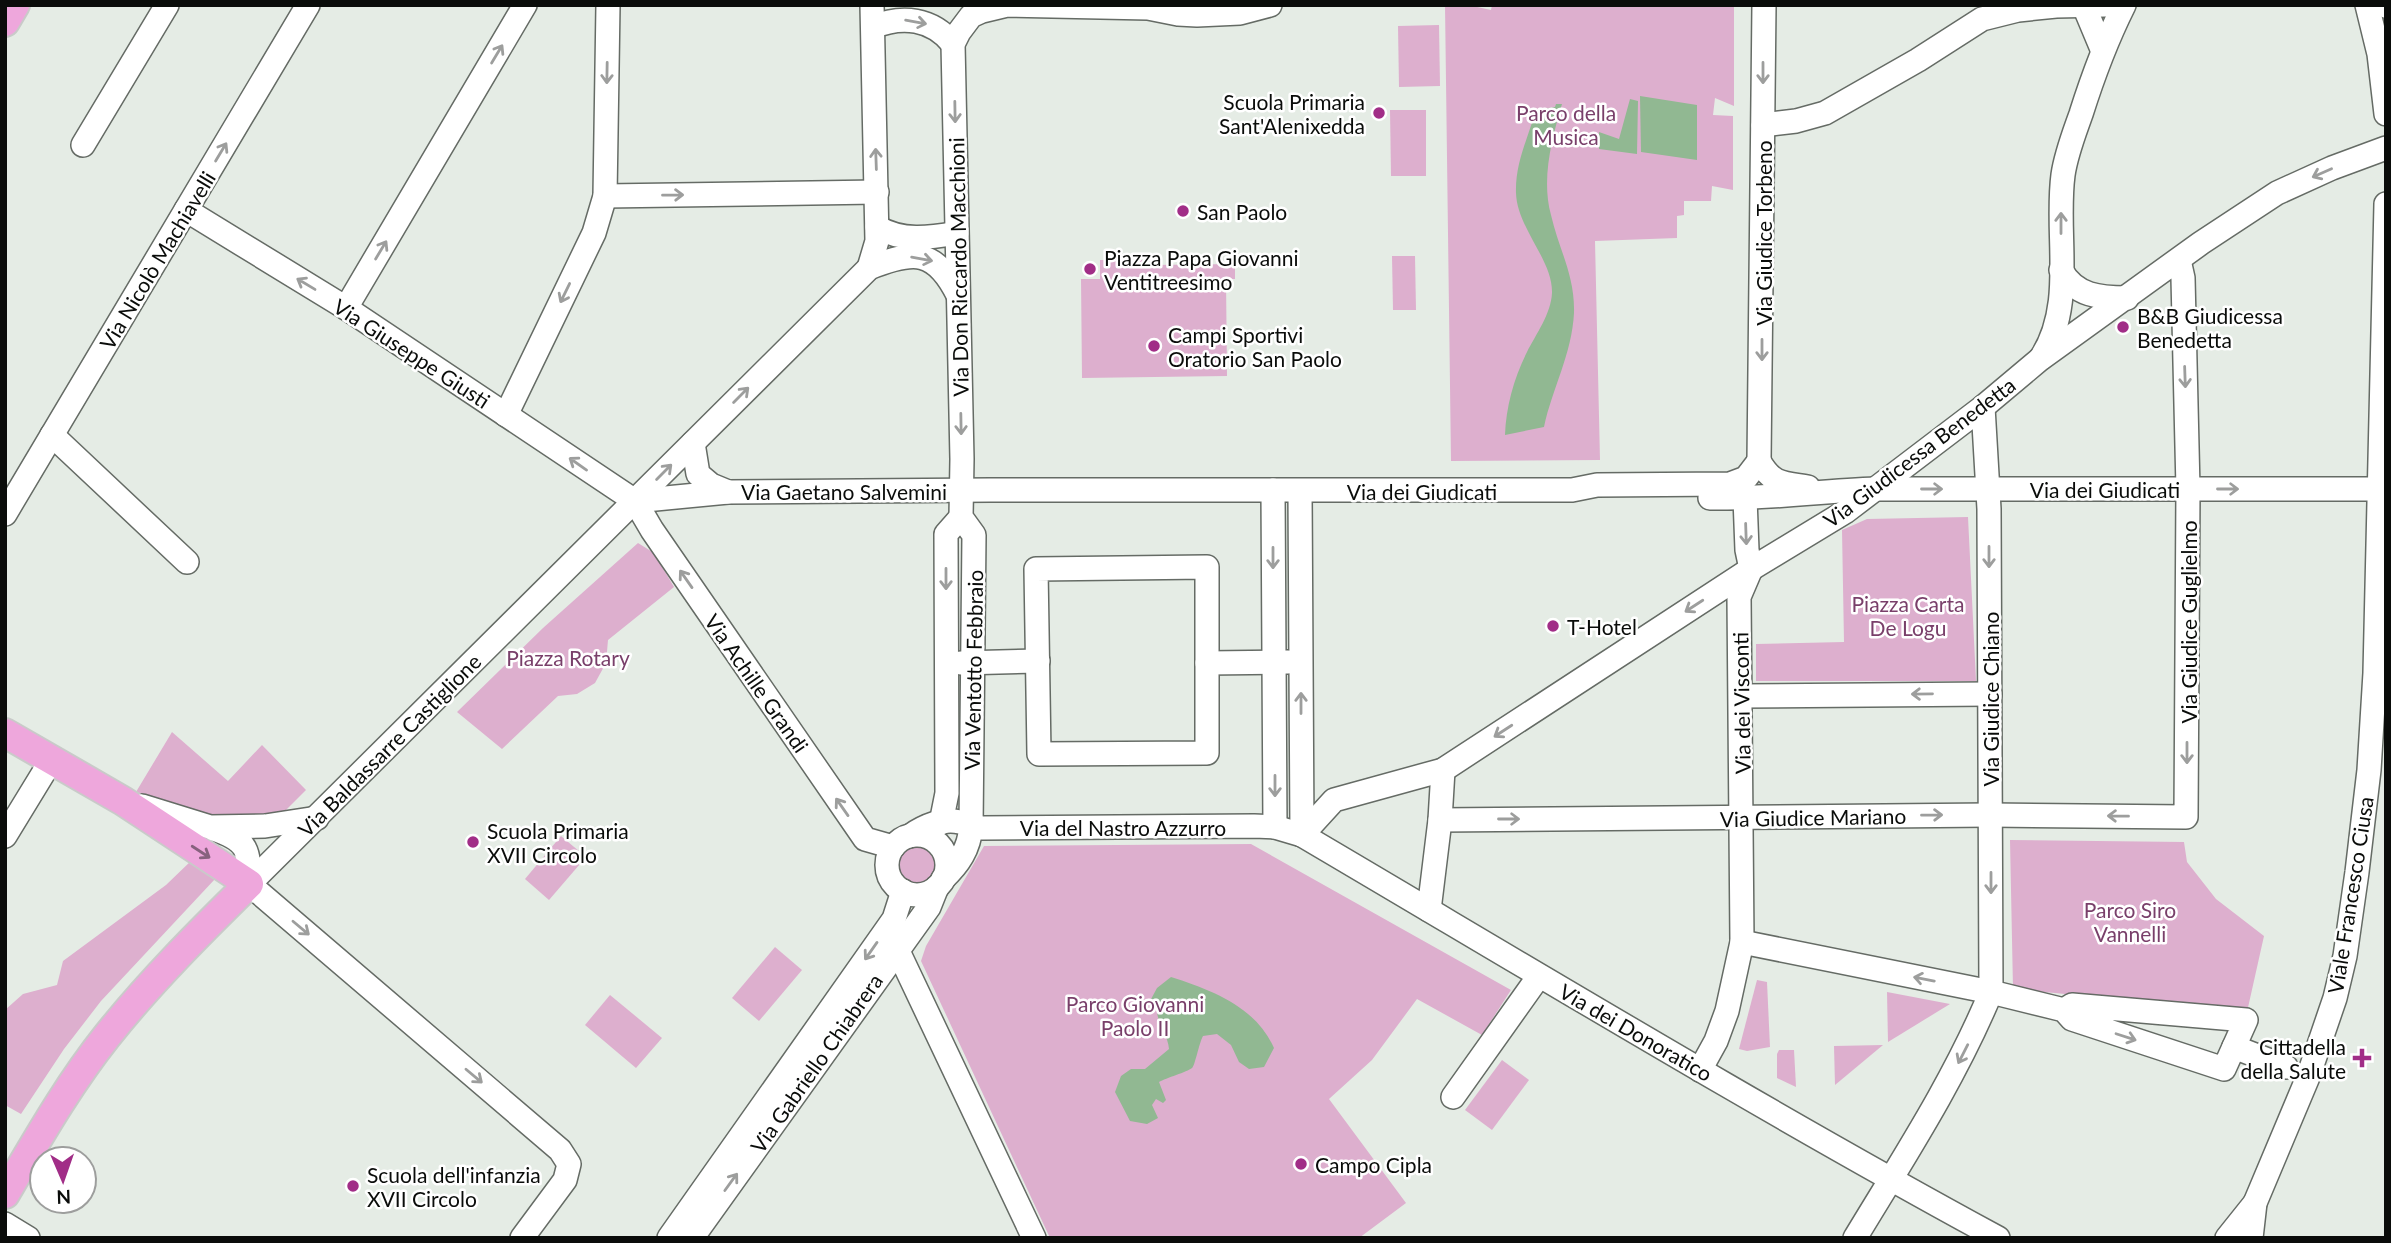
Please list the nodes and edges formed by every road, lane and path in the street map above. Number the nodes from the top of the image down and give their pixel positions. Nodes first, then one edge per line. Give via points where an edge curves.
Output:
1 (15, 5) edge
2 (167, 5) edge
3 (308, 5) edge
4 (526, 5) edge
5 (608, 5) edge
6 (1007, 5) edge
7 (1270, 5) edge
8 (1764, 5) edge
9 (2105, 5) edge
10 (2124, 5) edge
11 (2367, 5) edge
12 (2084, 6) edge
13 (1152, 7) edge
14 (872, 16) edge
15 (5, 22) edge
16 (953, 44) junction
17 (2102, 50) junction
18 (2386, 114) edge
19 (1763, 125) junction
20 (83, 145) dead end
21 (2386, 148) edge
22 (877, 192) junction
23 (605, 196) junction
24 (2386, 204) edge
25 (186, 211) junction
26 (877, 227) junction
27 (957, 233) junction
28 (2179, 260) junction
29 (869, 268) junction
30 (2061, 271) junction
31 (958, 295) junction
32 (2127, 298) junction
33 (346, 308) junction
34 (2039, 360) junction
35 (2384, 395) edge
36 (1983, 407) junction
37 (506, 415) junction
38 (52, 435) junction
39 (693, 443) junction
40 (1759, 461) junction
41 (1876, 489) junction
42 (1988, 489) junction
43 (2188, 489) junction
44 (2383, 489) edge
45 (1273, 490) junction
46 (1572, 490) junction
47 (1832, 490) junction
48 (961, 491) junction
49 (1300, 491) junction
50 (728, 492) junction
51 (1745, 498) junction
52 (635, 501) junction
53 (5, 514) edge
54 (961, 517) junction
55 (187, 562) dead end
56 (1751, 569) junction
57 (1273, 590) junction
58 (1300, 590) junction
59 (2386, 595) edge
60 (2377, 618) junction
61 (1038, 662) junction
62 (1274, 662) junction
63 (1301, 662) junction
64 (946, 663) junction
65 (974, 663) junction
66 (1207, 663) junction
67 (1990, 694) junction
68 (1741, 696) junction
69 (5, 733) edge
70 (52, 760) junction
71 (1443, 770) junction
72 (1301, 795) junction
73 (1334, 800) junction
74 (123, 801) junction
75 (1990, 815) junction
76 (2186, 817) joint
77 (317, 818) junction
78 (1742, 818) junction
79 (1440, 820) junction
80 (941, 823) junction
81 (210, 827) junction
82 (971, 827) junction
83 (1275, 827) junction
84 (1301, 835) junction
85 (5, 836) edge
86 (902, 841) junction
87 (940, 883) junction
88 (249, 884) junction
89 (903, 891) junction
90 (1429, 910) junction
91 (1742, 943) junction
92 (897, 950) junction
93 (1539, 975) junction
94 (1991, 992) junction
95 (2064, 1010) junction
96 (2234, 1047) junction
97 (2286, 1067) dead end
98 (1700, 1070) junction
99 (1453, 1097) dead end
100 (1891, 1179) junction
101 (5, 1194) edge
102 (2255, 1203) junction
103 (5, 1224) edge
104 (28, 1238) edge
105 (522, 1238) edge
106 (670, 1238) edge
107 (692, 1238) edge
108 (1034, 1238) edge
109 (1855, 1238) edge
110 (1998, 1238) edge
111 (2227, 1238) edge
112 (2251, 1238) edge

1 - 15 main road
2 - 20 street
25 -> 3 street, Via Nicolò Machiavelli
33 -> 4 street
5 -> 23 street
6 - 13 street
6 - 16 street via 971,16
7 - 13 street via 1240,13 1197,15
8 -> 19 street, Via Giudice Torbeno
9 - 12 street
10 - 17 street
11 - 18 street
12 - 17 street
12 - 19 street via 2018,10 1982,19 1825,113
14 -> 16 street via 914,19 947,35
22 -> 14 street
16 -> 27 street, Via Don Riccardo Macchioni
30 -> 17 street via 2066,158
19 -> 40 street, Via Giudice Torbeno
21 -> 28 street, Via Giudicessa Benedetta via 2277,193
23 -> 22 street
22 - 26 street
23 -> 37 street via 594,233
24 - 35 street, Viale Francesco Ciusa
33 -> 25 street, Via Giuseppe Giusti
25 - 38 street, Via Nicolò Machiavelli
26 - 27 street via 904,238
26 - 29 street
27 - 31 street, Via Don Riccardo Macchioni
28 - 32 street, Via Giudicessa Benedetta
28 -> 43 street, Via Giudice Guglielmo
29 -> 31 street via 902,257 927,258 945,273
39 -> 29 street, Via Baldassarre Castiglione
30 - 32 street via 2077,290 2103,298
30 - 34 street via 2054,334
31 -> 48 street, Via Don Riccardo Macchioni
32 - 34 street, Via Giudicessa Benedetta
33 - 37 street, Via Giuseppe Giusti
34 - 36 street, Via Giudicessa Benedetta
35 - 44 street, Viale Francesco Ciusa
36 - 41 street, Via Giudicessa Benedetta
36 - 42 street, Via Giudice Chiano
52 -> 37 street, Via Giuseppe Giusti
38 - 53 street, Via Nicolò Machiavelli
38 - 55 street
39 - 50 street, Via Gaetano Salvemini via 698,474
52 -> 39 street, Via Baldassarre Castiglione
40 - 46 street, Via dei Giudicati via 1746,478 1730,484 1597,485
40 - 47 street, Via dei Giudicati via 1775,480
41 -> 42 street, Via dei Giudicati
41 - 47 street, Via dei Giudicati
41 - 56 street, Via Giudicessa Benedetta
42 - 43 street, Via dei Giudicati
42 -> 67 street, Via Giudice Chiano
43 -> 44 street, Via dei Giudicati
43 -> 76 street, Via Giudice Guglielmo
44 - 60 street, Viale Francesco Ciusa
45 - 48 street
45 - 49 street, Via dei Giudicati
45 -> 57 street
46 - 49 street, Via dei Giudicati
46 - 51 street, Via dei Giudicati via 1595,497
47 - 51 street, Via dei Giudicati
48 - 50 street, Via Gaetano Salvemini
48 - 54 street, Via Ventotto Febbraio
49 - 58 street
50 - 52 street, Via Gaetano Salvemini
51 -> 56 street, Via dei Visconti
52 - 77 street, Via Baldassarre Castiglione
86 -> 52 street, Via Achille Grandi via 865,839
54 -> 64 street, Via Ventotto Febbraio via 946,534
54 - 65 street, Via Ventotto Febbraio via 974,535
56 - 68 street, Via dei Visconti via 1739,597
56 -> 71 street, Via Giudicessa Benedetta
57 - 58 street
57 - 62 street
58 - 63 street
59 - 60 street
60 - 102 street, Viale Francesco Ciusa via 2369,770 2342,972 2325,1032
61 - 65 street
61 - 66 street via 1039,754 1207,753
61 - 66 street via 1036,569 1207,567
62 - 63 street
62 - 66 street
62 -> 83 street
72 -> 63 street
64 - 65 street
64 - 80 street, Via Ventotto Febbraio via 947,793
65 - 82 street, Via Ventotto Febbraio
67 -> 68 street
67 - 75 street, Via Giudice Chiano
68 - 78 street, Via dei Visconti
69 - 70 main road
70 - 74 main road
70 - 85 street
71 - 73 street, Via Giudicessa Benedetta
71 - 79 street
72 - 73 street, Via Giudicessa Benedetta
72 - 84 street
73 - 84 street
74 - 81 street
74 -> 88 main road
76 -> 75 street, Via Giudice Mariano
78 -> 75 street, Via Giudice Mariano
75 -> 94 street, Via Giudice Chiano
77 - 81 street via 265,826
77 - 88 street, Via Baldassarre Castiglione
79 -> 78 street, Via Giudice Mariano
78 - 91 street, Via dei Visconti
79 - 90 street
80 - 82 street, Via del Nastro Azzurro
80 - 86 street via 926,825
81 - 88 street via 231,834 242,844 249,855
82 - 83 street, Via del Nastro Azzurro
82 - 87 street, Via Gabriello Chiabrera via 970,844
83 - 84 street, Via dei Donoratico
84 - 90 street, Via dei Donoratico
86 - 87 street via 928,837 939,845 947,864
86 - 89 street via 887,863 894,884
87 - 89 street via 923,894
87 - 92 street, Via Gabriello Chiabrera via 929,907
88 - 101 main road, Via Baldassarre Castiglione via 105,1037
88 -> 105 street via 560,1150 569,1164 565,1180
89 -> 106 street, Via Gabriello Chiabrera via 894,919
90 - 93 street, Via dei Donoratico
94 -> 91 street
91 - 98 street, Via dei Visconti via 1727,1011
107 -> 92 street, Via Gabriello Chiabrera
92 - 108 street
93 - 98 street, Via dei Donoratico
93 - 99 street
94 - 95 street
94 -> 100 street via 1947,1086
95 -> 96 street via 2072,1019 2224,1069
95 - 96 street via 2072,1005 2246,1020
96 - 97 street
98 - 100 street, Via dei Donoratico
100 - 109 street
100 - 110 street, Via dei Donoratico
102 - 111 street, Viale Francesco Ciusa
102 - 112 street, Viale Francesco Ciusa
103 - 104 street

